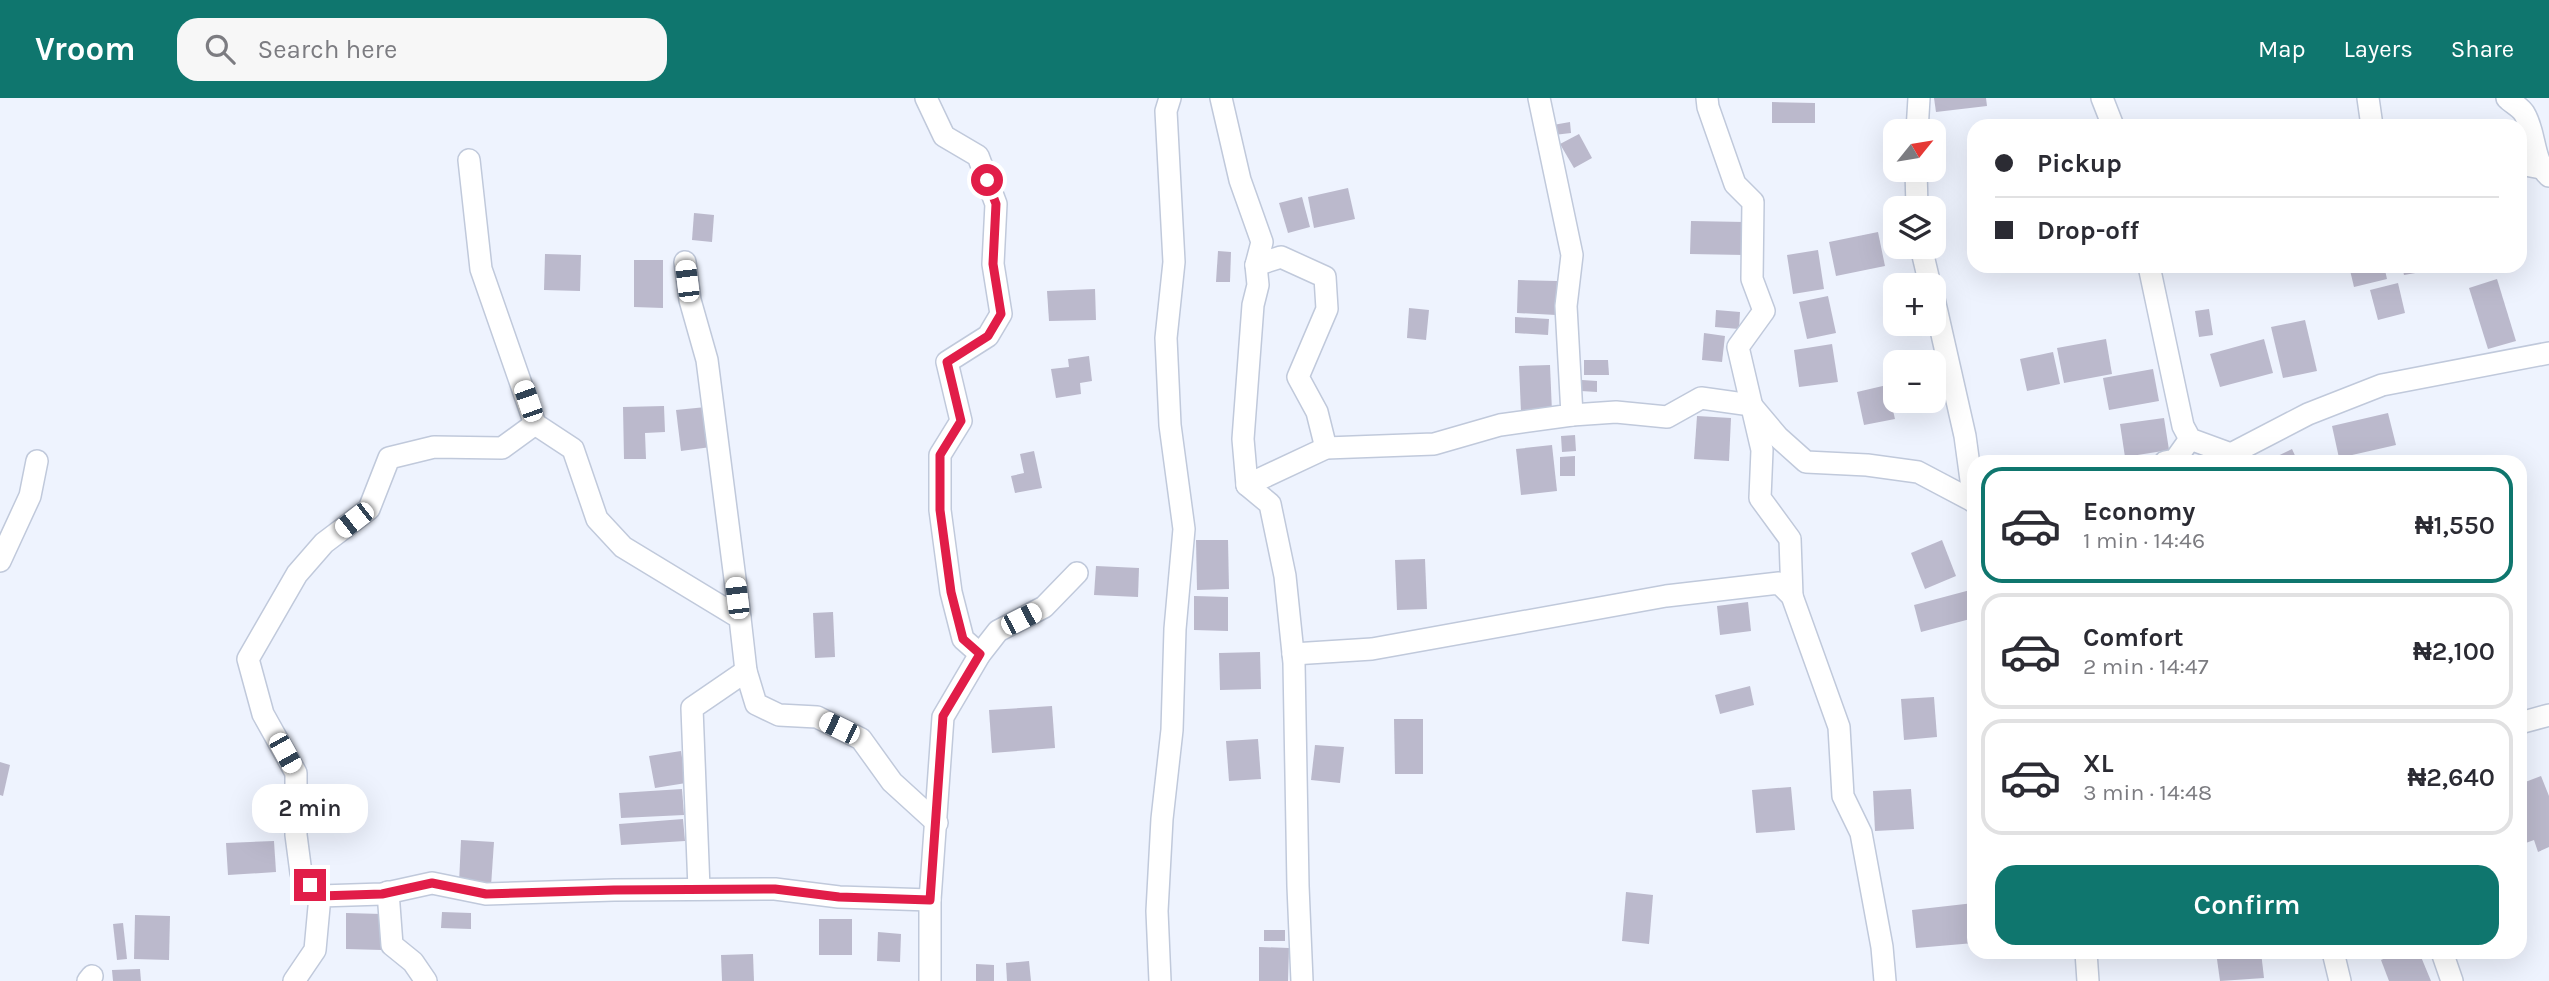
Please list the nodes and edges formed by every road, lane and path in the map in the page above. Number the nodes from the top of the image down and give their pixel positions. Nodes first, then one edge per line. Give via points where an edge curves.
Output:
1 (926, 98) edge
2 (1170, 98) edge
3 (1221, 98) edge
4 (1539, 98) edge
5 (1707, 98) edge
6 (1919, 98) edge
7 (2368, 98) edge
8 (2507, 98) edge
9 (2099, 100) edge
10 (1918, 119) edge
11 (2109, 119) edge
12 (2371, 119) edge
13 (2526, 119) edge
14 (2527, 121) edge
15 (469, 160) dead end
16 (2537, 170) edge
17 (685, 262) dead end
18 (1256, 265) junction
19 (2151, 273) edge
20 (1942, 336) edge
21 (2549, 353) edge
22 (1751, 405) junction
23 (1572, 415) junction
24 (535, 424) junction
25 (2190, 439) junction
26 (1326, 448) junction
27 (1967, 455) edge
28 (2179, 455) edge
29 (2225, 455) edge
30 (2237, 455) edge
31 (37, 461) dead end
32 (1247, 485) junction
33 (1967, 499) edge
34 (0, 561) edge
35 (1077, 573) dead end
36 (1792, 596) junction
37 (740, 618) junction
38 (980, 654) junction
39 (1293, 654) junction
40 (746, 671) junction
41 (2549, 715) edge
42 (2527, 721) edge
43 (937, 823) junction
44 (698, 889) junction
45 (388, 892) junction
46 (320, 896) junction
47 (930, 900) junction
48 (2086, 959) edge
49 (2335, 959) edge
50 (2444, 959) edge
51 (294, 981) edge
52 (426, 981) edge
53 (930, 981) edge
54 (1160, 981) edge
55 (1302, 981) edge
56 (1885, 981) edge
57 (2088, 981) edge
58 (2340, 981) edge
59 (2452, 981) edge

1 - 38 street via 944,136 978,156 996,204 993,264 1001,314 988,336 947,362 961,421 940,455 940,510 951,592 963,639
2 - 54 street via 1166,111 1174,262 1166,338 1170,425 1184,529 1157,911
3 - 18 street via 1240,180 1262,242
4 - 23 street via 1572,255 1566,306
5 - 22 street via 1735,184 1753,202 1752,279 1764,311 1738,347
6 - 10 street
7 - 12 street
8 - 13 street
9 - 11 street
14 - 16 street
15 - 24 street via 481,270
17 - 37 street via 707,360
18 - 26 street via 1281,257 1325,277 1327,309 1298,377 1317,412
18 - 32 street via 1243,439
19 - 25 street via 2183,426
20 - 27 street
21 - 30 street via 2382,385 2308,414
22 - 23 street via 1701,398 1667,417 1616,412
22 - 33 street via 1806,462 1918,472
22 - 36 street via 1762,450 1760,498 1790,539
23 - 26 street via 1500,425 1434,444
24 - 37 street via 573,449 597,519 623,547
24 - 46 street via 502,448 435,447 389,458 369,509 324,543 298,574 248,659 263,713 296,773 301,873
25 - 28 street
25 - 29 street
26 - 32 street
31 - 34 street via 30,496
32 - 39 street via 1270,504 1285,576
35 - 38 street via 1044,607 998,631
36 - 39 street via 1779,583 1666,596 1406,644
36 - 56 street via 1839,727 1843,796 1861,832
37 - 40 street
38 - 43 street via 943,716
39 - 55 street
40 - 43 street via 756,704 779,715 817,717 861,739 892,782
40 - 44 street via 692,708
41 - 42 street
43 - 47 street
44 - 45 street via 486,894 432,883
44 - 47 street via 775,889
45 - 46 street
45 - 52 street via 392,945 413,962
46 - 51 street via 315,950
47 - 53 street
48 - 57 street
49 - 58 street
50 - 59 street

